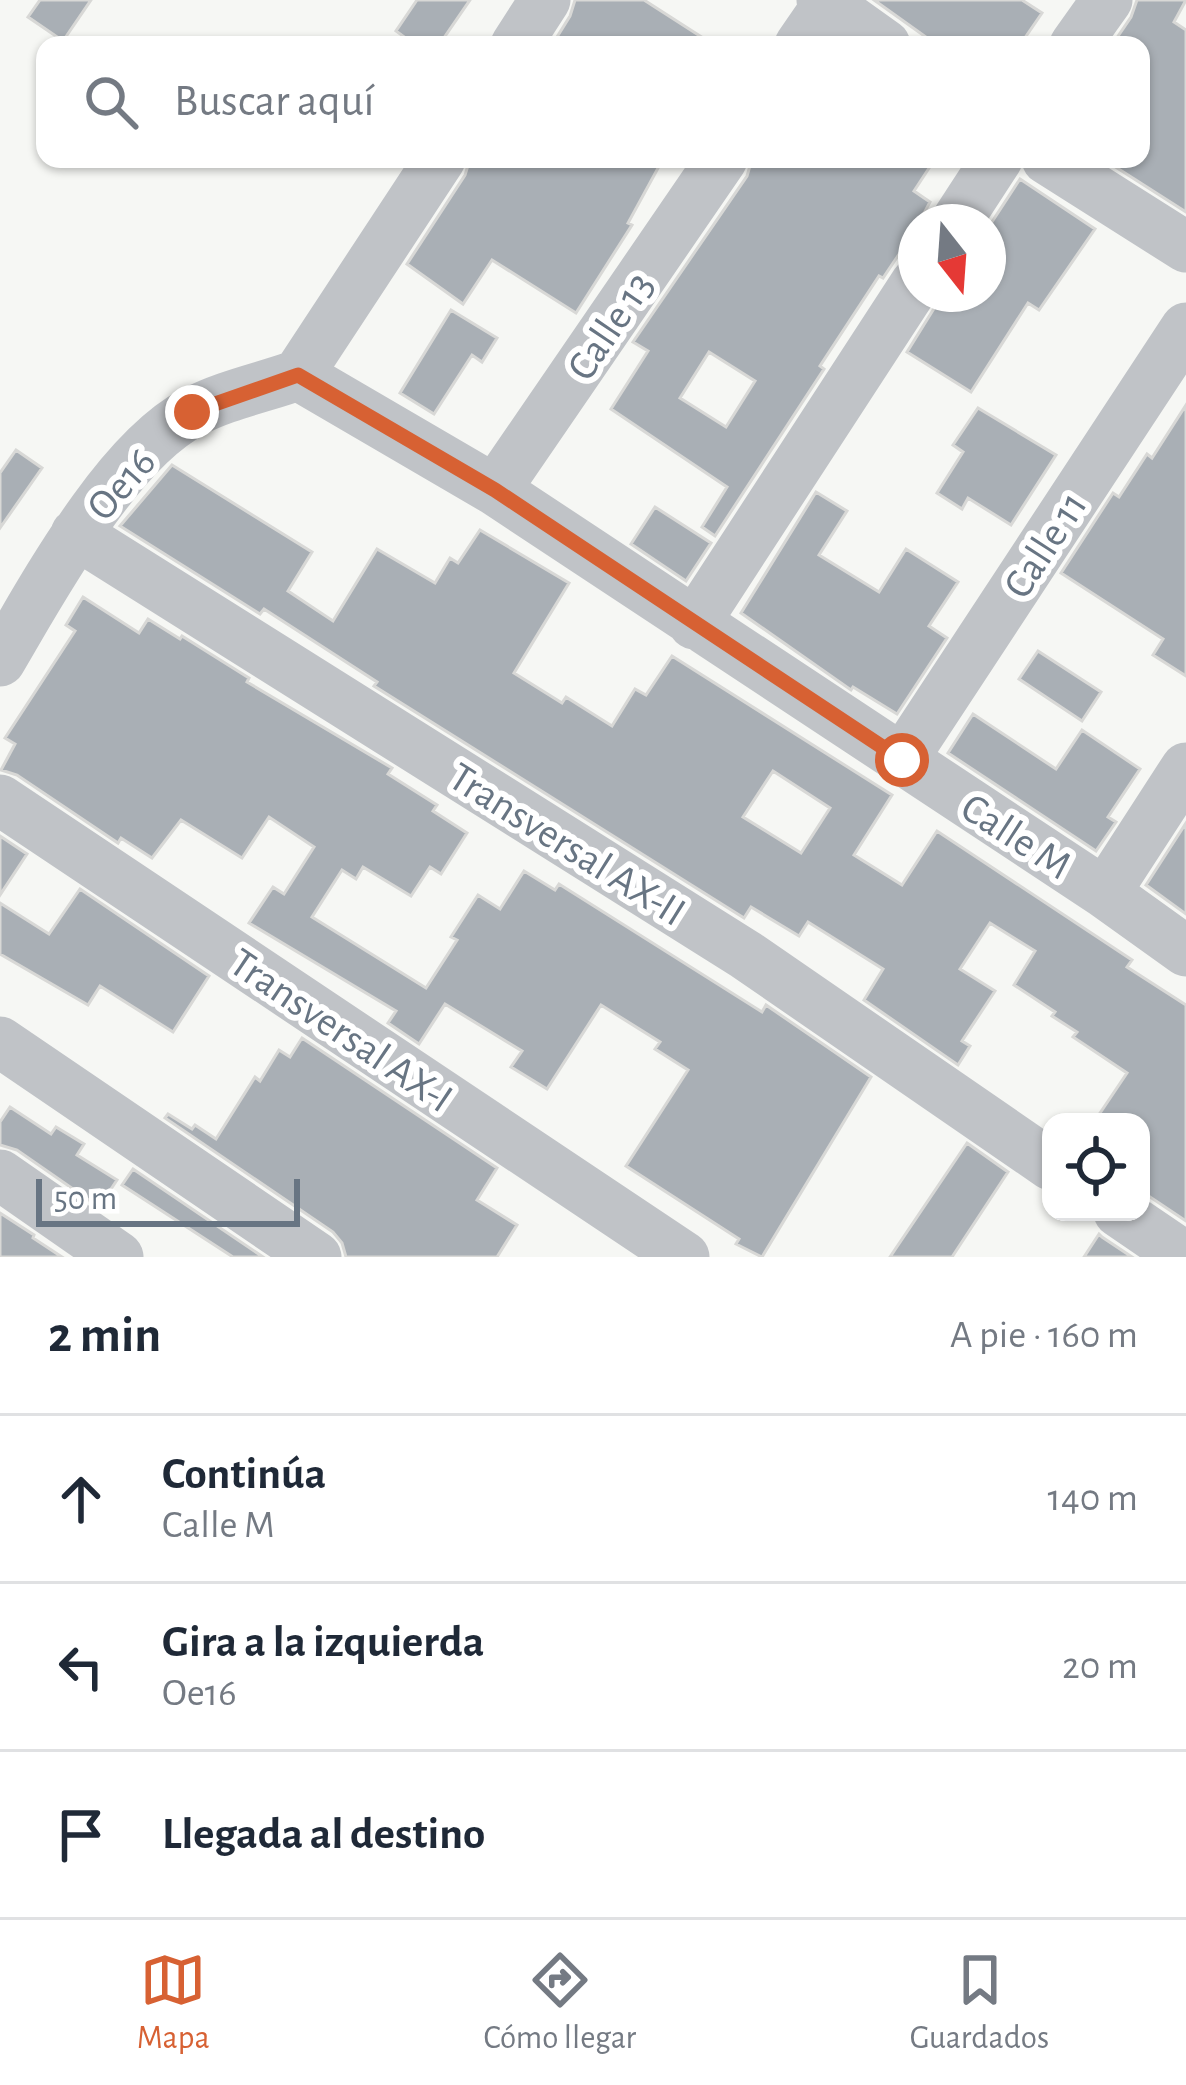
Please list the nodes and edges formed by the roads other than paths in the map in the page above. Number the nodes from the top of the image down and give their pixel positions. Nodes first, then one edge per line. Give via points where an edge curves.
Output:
1 (545, 0) edge
2 (1107, 0) edge
3 (820, 12) edge
4 (522, 36) edge
5 (867, 36) edge
6 (1082, 36) edge
7 (434, 168) edge
8 (716, 168) edge
9 (991, 168) edge
10 (1061, 168) edge
11 (968, 204) edge
12 (1186, 247) edge
13 (898, 312) edge
14 (1186, 328) edge
15 (298, 375) junction
16 (495, 490) junction
17 (76, 534) junction
18 (694, 624) junction
19 (0, 661) edge
20 (902, 760) junction
21 (1186, 767) edge
22 (0, 800) edge
23 (1105, 892) junction
24 (1186, 951) edge
25 (0, 1042) edge
26 (1042, 1159) edge
27 (0, 1174) edge
28 (1133, 1221) edge
29 (118, 1257) edge
30 (316, 1257) edge
31 (684, 1257) edge
32 (1185, 1257) edge

1 - 4 street
2 - 6 street
3 - 5 street
7 - 15 street
8 - 16 street, Calle 13
9 - 11 street
10 - 12 street
13 - 18 street
14 - 20 street, Calle 11
15 - 16 street, Calle M
15 - 17 street, Oe16 via 192,412 149,446
16 - 18 street, Calle M
17 - 19 street, Oe16
17 - 26 street, Transversal AX-II via 746,955
18 - 20 street, Calle M
20 - 23 street, Calle M
21 - 23 street
22 - 31 street, Transversal AX-I
23 - 24 street, Calle M
25 - 30 street
27 - 29 street
28 - 32 street

